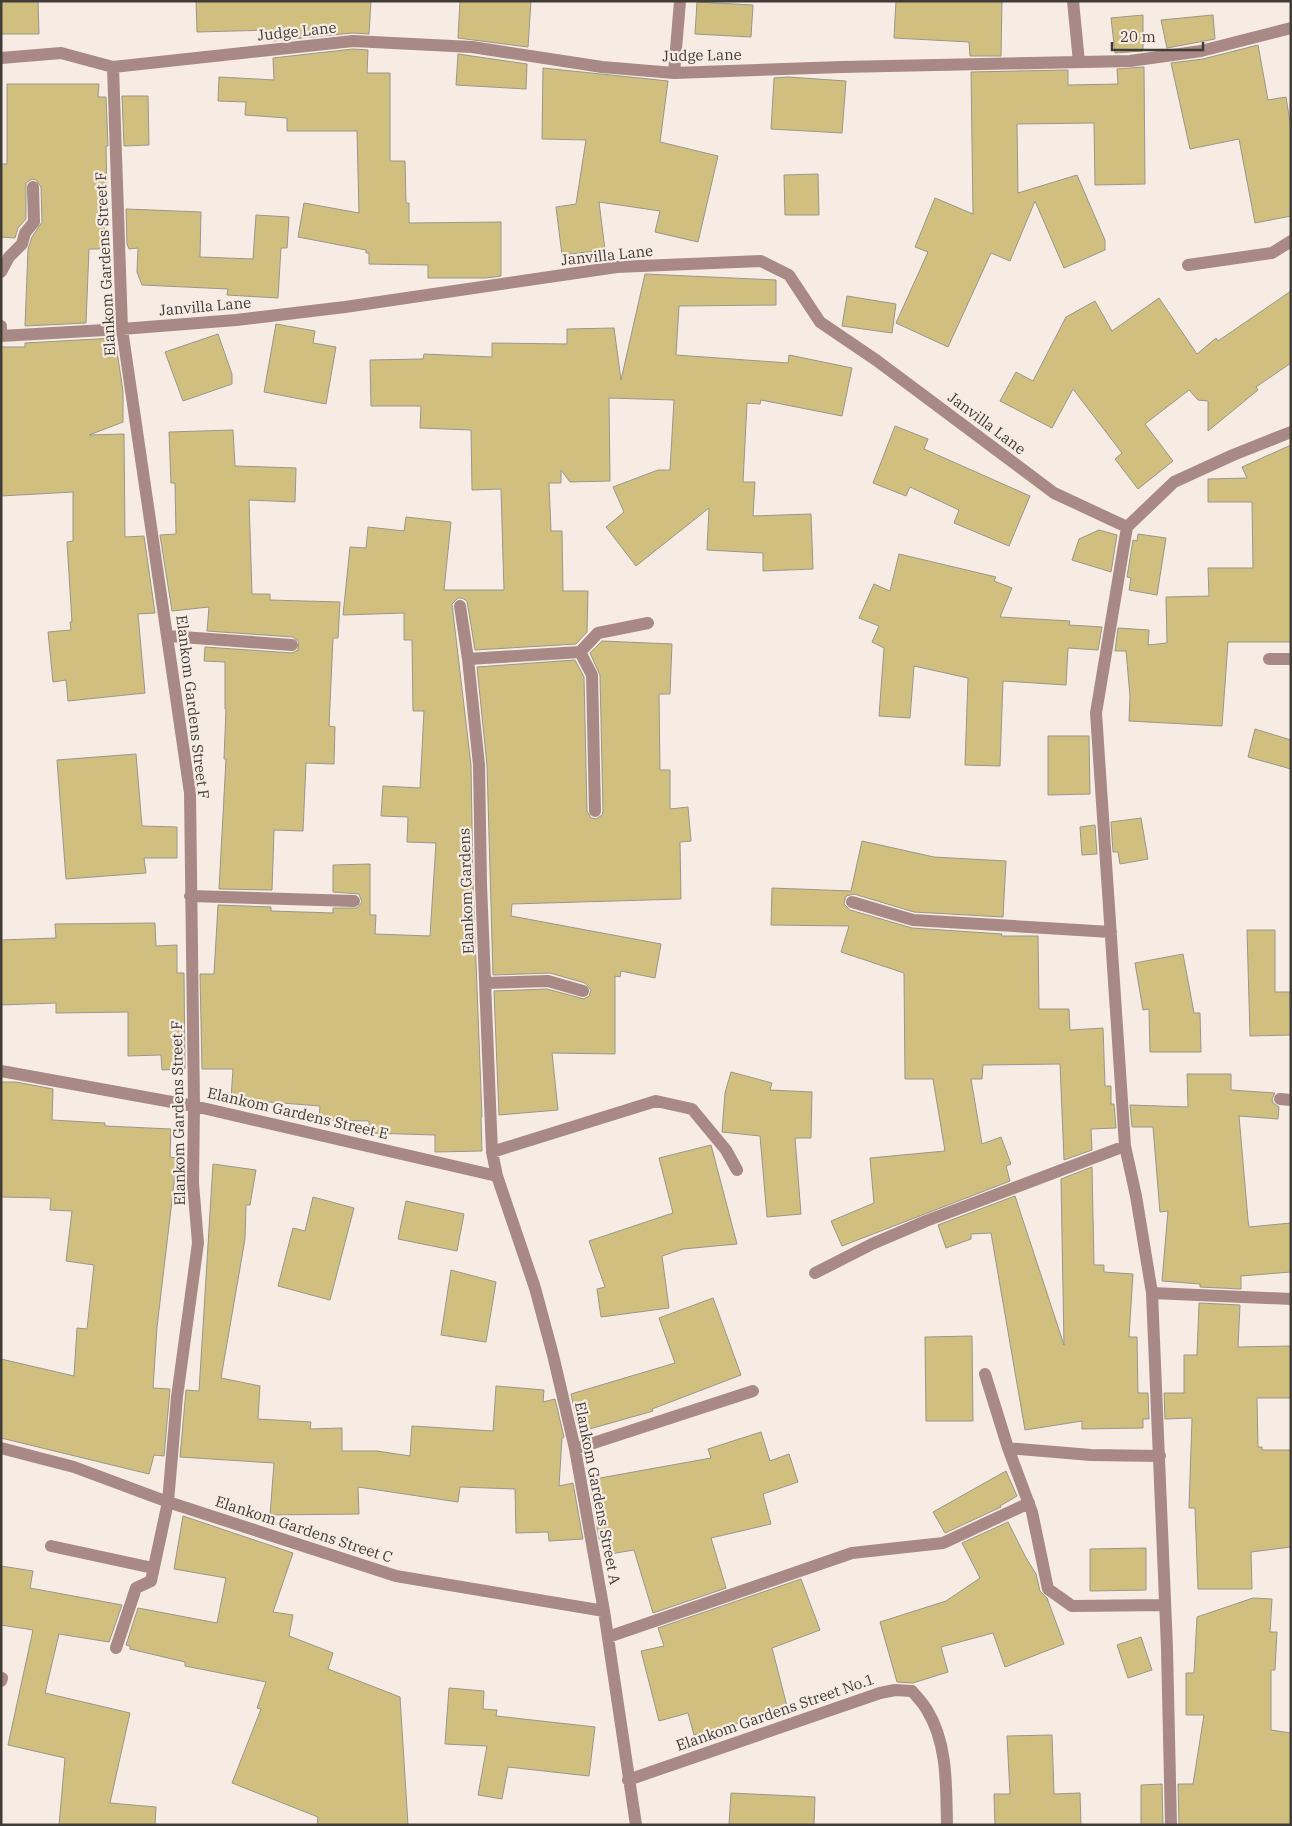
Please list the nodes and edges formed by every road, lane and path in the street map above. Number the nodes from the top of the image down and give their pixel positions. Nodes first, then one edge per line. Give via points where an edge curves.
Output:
1 (680, 1) edge
2 (1073, 1) edge
3 (1291, 28) edge
4 (1, 58) edge
5 (1079, 62) junction
6 (112, 67) junction
7 (674, 73) junction
8 (33, 187) dead end
9 (1291, 241) edge
10 (1188, 265) dead end
11 (1, 272) edge
12 (1, 326) edge
13 (122, 329) junction
14 (1, 336) edge
15 (1291, 432) edge
16 (1126, 527) junction
17 (460, 606) dead end
18 (648, 623) dead end
19 (168, 636) junction
20 (292, 645) dead end
21 (580, 652) junction
22 (468, 659) junction
23 (1269, 659) dead end
24 (1291, 659) edge
25 (595, 811) dead end
26 (190, 896) junction
27 (354, 900) dead end
28 (852, 902) dead end
29 (1111, 932) junction
30 (485, 983) junction
31 (583, 991) dead end
32 (1, 1071) edge
33 (194, 1106) junction
34 (1125, 1146) junction
35 (492, 1152) junction
36 (737, 1170) dead end
37 (497, 1176) junction
38 (815, 1273) dead end
39 (1152, 1293) junction
40 (1291, 1299) edge
41 (985, 1374) dead end
42 (753, 1391) dead end
43 (1, 1448) edge
44 (1008, 1448) junction
45 (575, 1449) junction
46 (1160, 1456) junction
47 (168, 1502) junction
48 (1029, 1503) junction
49 (51, 1546) dead end
50 (153, 1568) junction
51 (1165, 1606) junction
52 (604, 1611) junction
53 (608, 1637) junction
54 (116, 1648) dead end
55 (628, 1780) junction
56 (636, 1825) edge
57 (947, 1825) edge
58 (1170, 1825) edge

1 - 7 street
2 - 5 street
3 - 5 street, Judge Lane via 1201,51 1130,61
4 - 6 street via 61,53
5 - 7 street, Judge Lane
6 - 7 street, Judge Lane via 353,41 472,47 602,67
6 - 13 street, Elankom Gardens Street F
8 - 11 street via 34,222
9 - 10 street via 1272,253
12 - 14 street
13 - 14 street, Janvilla Lane
13 - 16 street, Janvilla Lane via 345,307 617,267 761,261 788,275 820,322 1054,493
13 - 19 street, Elankom Gardens Street F
15 - 16 street via 1174,482
16 - 29 street via 1096,713
17 - 22 street, Elankom Gardens
18 - 21 street via 598,633
19 - 20 street
19 - 26 street, Elankom Gardens Street F via 190,793
21 - 22 street
21 - 25 street via 592,676
22 - 30 street, Elankom Gardens via 479,765
23 - 24 street
26 - 27 street
26 - 33 street, Elankom Gardens Street F
28 - 29 street via 913,920
29 - 34 street
30 - 31 street via 548,981
30 - 35 street, Elankom Gardens
32 - 33 street, Elankom Gardens Street E
33 - 37 street, Elankom Gardens Street E
33 - 47 street, Elankom Gardens Street F via 193,1182 198,1243 176,1397
34 - 38 street via 926,1220
34 - 39 street
35 - 36 street via 656,1101 692,1109 726,1150
35 - 37 street, Elankom Gardens
37 - 45 street, Elankom Gardens Street A via 535,1288
39 - 40 street
39 - 46 street
41 - 44 street
42 - 45 street
43 - 47 street, Elankom Gardens Street C via 74,1467
44 - 46 street via 1091,1455
44 - 48 street
45 - 52 street, Elankom Gardens Street A
46 - 51 street
47 - 50 street, Elankom Gardens Street F
47 - 52 street, Elankom Gardens Street C via 396,1576
48 - 51 street via 1048,1589 1072,1606
48 - 53 street via 944,1543 852,1552
49 - 50 street
50 - 54 street via 150,1581 136,1588
51 - 58 street
52 - 53 street, Elankom Gardens Street A
53 - 55 street, Elankom Gardens Street A
55 - 56 street, Elankom Gardens Street A
55 - 57 street, Elankom Gardens Street No.1 via 880,1693 912,1691 927,1710 940,1737 946,1775

